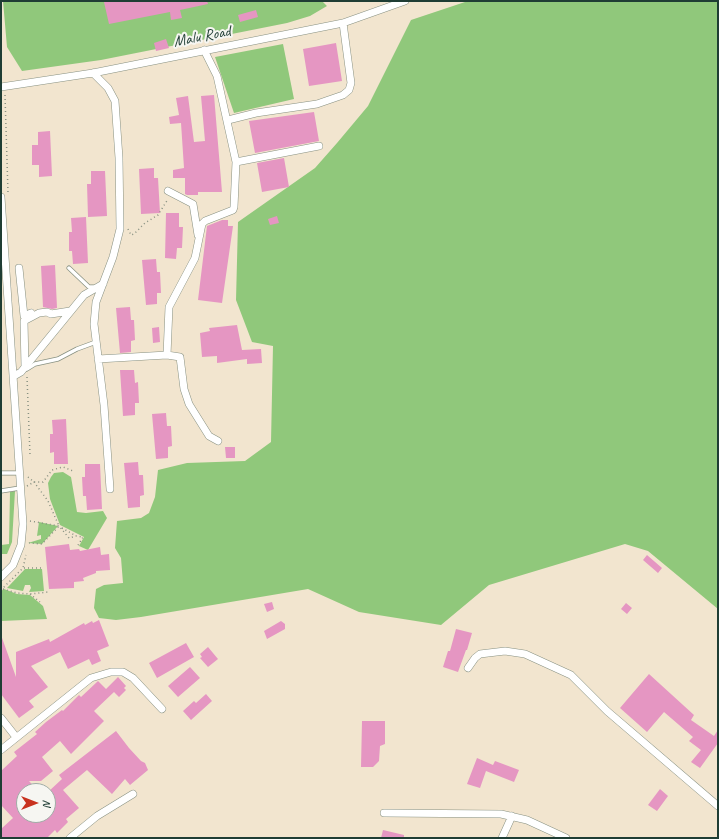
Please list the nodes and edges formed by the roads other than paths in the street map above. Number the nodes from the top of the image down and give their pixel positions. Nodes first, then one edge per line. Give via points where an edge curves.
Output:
1 (405, 1) edge
2 (343, 23) junction
3 (204, 50) junction
4 (92, 73) junction
5 (1, 87) edge
6 (228, 120) junction
7 (319, 146) dead end
8 (236, 162) junction
9 (168, 191) road end
10 (1, 197) edge
11 (199, 241) junction
12 (19, 268) dead end
13 (69, 268) dead end
14 (100, 286) junction
15 (70, 311) junction
16 (39, 313) junction
17 (96, 342) junction
18 (167, 355) junction
19 (98, 359) junction
20 (23, 370) junction
21 (14, 376) junction
22 (218, 442) dead end
23 (1, 473) edge
24 (24, 474) junction
25 (24, 487) junction
26 (110, 489) dead end
27 (1, 491) edge
28 (1, 577) edge
29 (468, 668) dead end
30 (162, 709) dead end
31 (1, 718) edge
32 (16, 737) junction
33 (1, 750) edge
34 (133, 794) dead end
35 (718, 806) edge
36 (384, 813) dead end
37 (512, 816) junction
38 (70, 838) edge
39 (502, 838) edge
40 (566, 838) edge

1 - 2 street, Malu Road
2 - 3 street, Malu Road
2 - 6 street via 351,83 349,90 343,95 317,104
3 - 4 street, Malu Road
3 - 6 street via 217,76
4 - 5 street, Malu Road
4 - 14 street via 108,88 115,101 119,158 120,229 113,257
6 - 8 street
7 - 8 street
8 - 11 street via 233,210 205,221
9 - 11 street via 193,204
10 - 21 street
11 - 18 street via 195,258 169,307
12 - 16 street via 24,316 32,312
13 - 14 lane via 89,288
14 - 15 street via 84,295
14 - 17 street via 94,324
15 - 16 street
15 - 20 street
16 - 20 street via 24,321
17 - 19 street
17 - 20 lane via 58,359 35,364
18 - 19 street
18 - 22 street via 180,357 184,389 189,404 209,436
19 - 26 street
20 - 21 street
21 - 24 street
23 - 24 lane
24 - 25 street
25 - 27 lane
25 - 28 street via 21,545 14,565
29 - 35 street via 480,654 505,651 525,654 571,675 607,711
30 - 32 street via 133,678 123,672 110,672 91,678
31 - 32 street
32 - 33 street
34 - 38 street via 97,816
36 - 37 street via 486,812
37 - 39 street
37 - 40 street via 544,826

